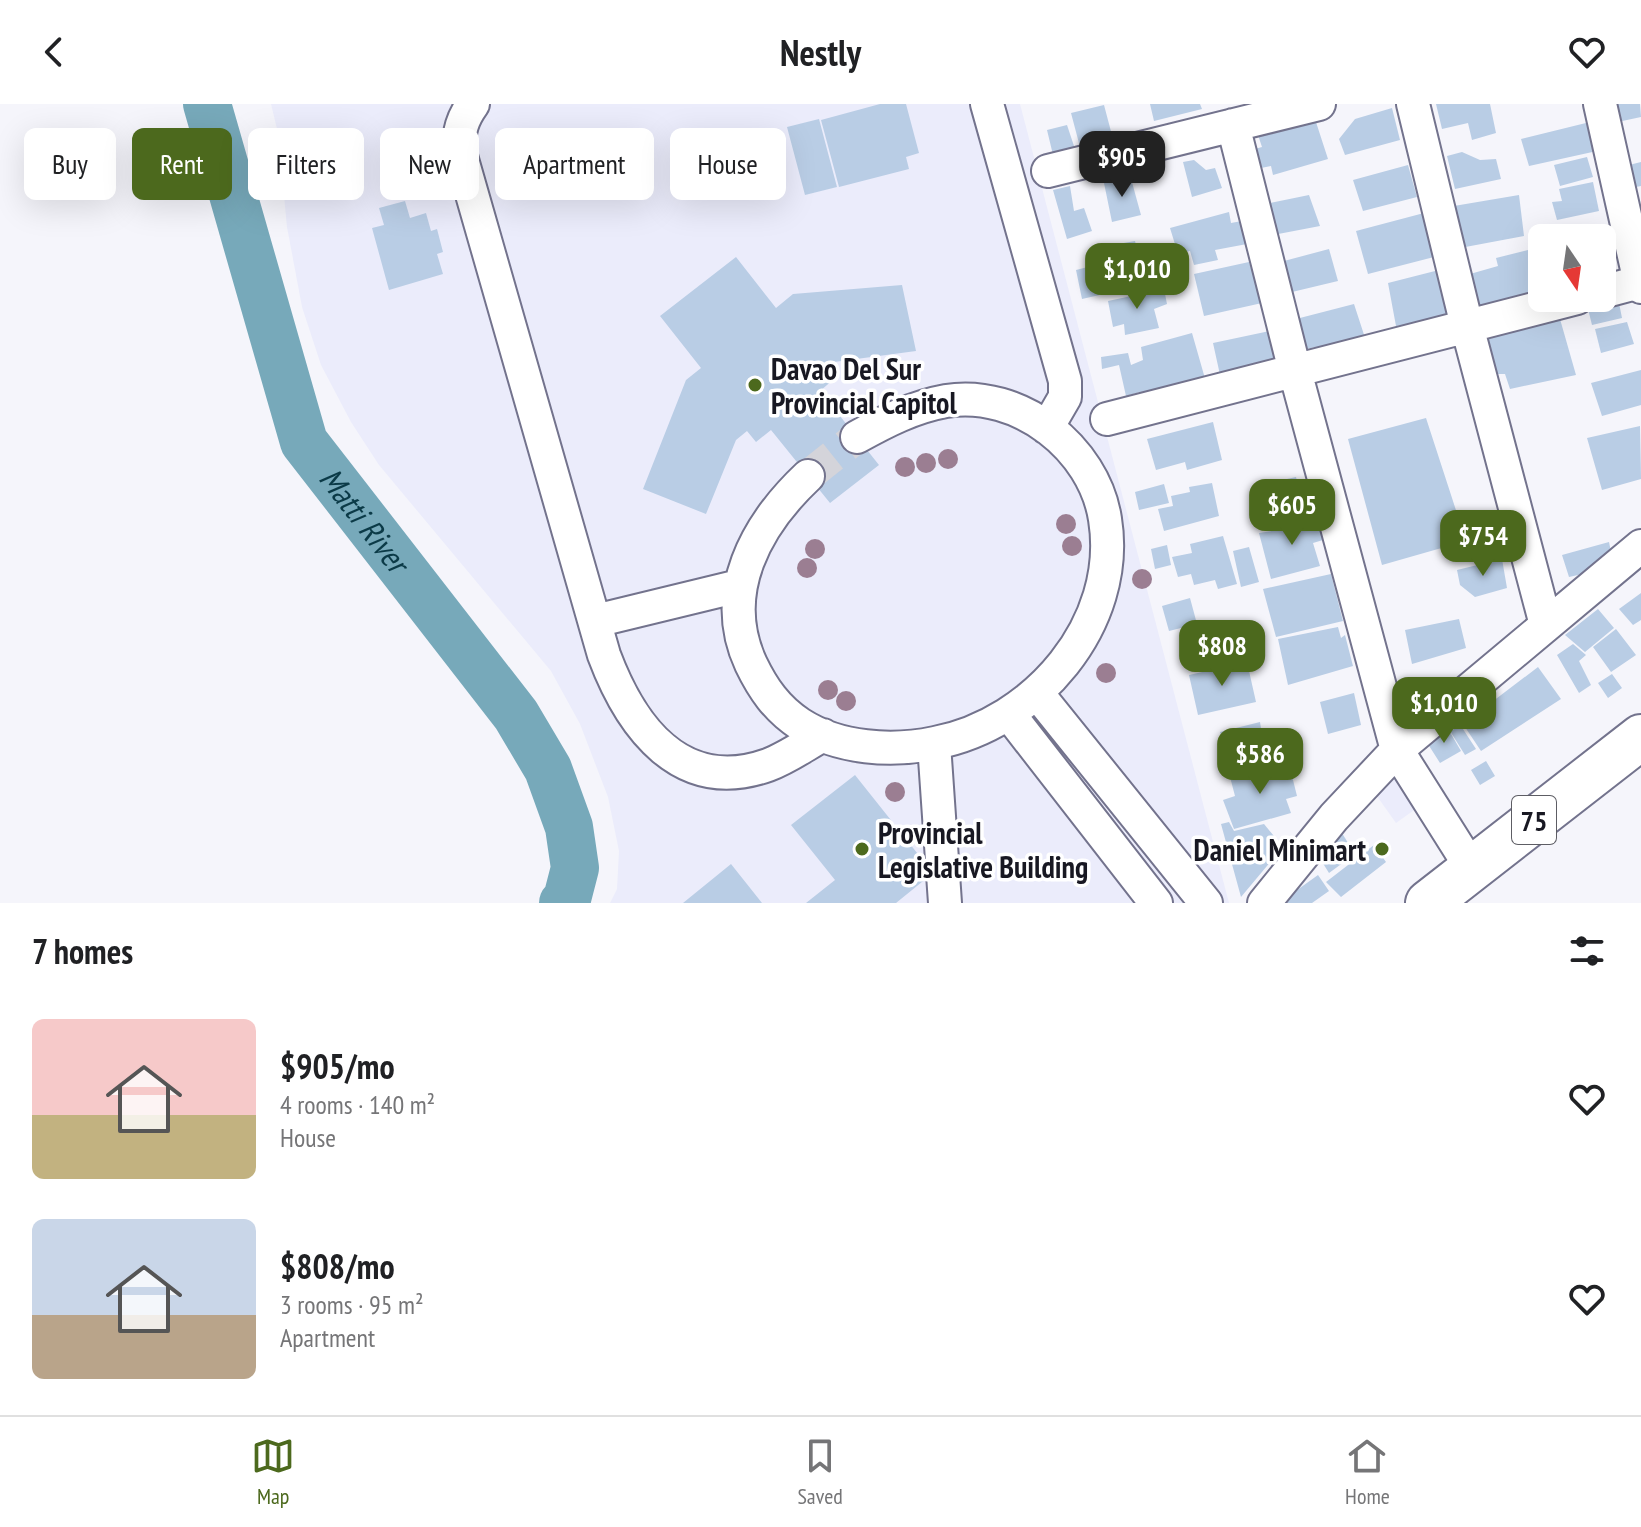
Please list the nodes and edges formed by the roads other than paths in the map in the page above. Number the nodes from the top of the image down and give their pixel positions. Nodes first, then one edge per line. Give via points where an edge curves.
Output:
1 (473, 104) edge
2 (987, 104) edge
3 (1319, 104) edge
4 (1413, 104) edge
5 (1600, 104) edge
6 (1233, 125) junction
7 (1048, 171) dead end
8 (1640, 284) edge
9 (1616, 289) edge
10 (1528, 310) edge
11 (1467, 326) junction
12 (1295, 371) junction
13 (1107, 419) dead end
14 (1047, 428) junction
15 (857, 437) tunnel mouth
16 (808, 476) tunnel mouth
17 (1641, 546) edge
18 (739, 586) junction
19 (595, 621) junction
20 (1546, 625) junction
21 (1037, 693) junction
22 (1009, 714) junction
23 (823, 735) junction
24 (1641, 737) edge
25 (934, 744) junction
26 (1397, 750) junction
27 (1178, 868) junction
28 (1472, 869) junction
29 (1145, 899) edge
30 (945, 903) edge
31 (1206, 903) edge
32 (1264, 903) edge
33 (1428, 903) edge

1 - 19 street via 462,121 459,149
2 - 14 street via 1065,381 1065,397
3 - 6 street
4 - 11 street
5 - 8 street
6 - 7 street
6 - 12 street
8 - 9 street
10 - 11 street
11 - 12 street
11 - 20 street
12 - 13 street
12 - 26 street
14 - 15 street via 1013,408 984,400 949,401 906,411
14 - 21 street via 1076,455 1098,490 1107,549 1104,580 1081,639
16 - 18 street via 769,518
17 - 20 street
18 - 19 street
18 - 23 street via 742,640 757,677 782,711
19 - 23 street via 618,691 633,715 647,734 687,764 729,773 748,770
20 - 26 street
21 - 22 street
21 - 27 street
22 - 25 street via 975,732
22 - 29 street
23 - 25 street via 890,749
24 - 28 highway, 75
25 - 30 street
26 - 28 street
26 - 32 street
27 - 29 street
27 - 31 street
28 - 33 highway, 75

